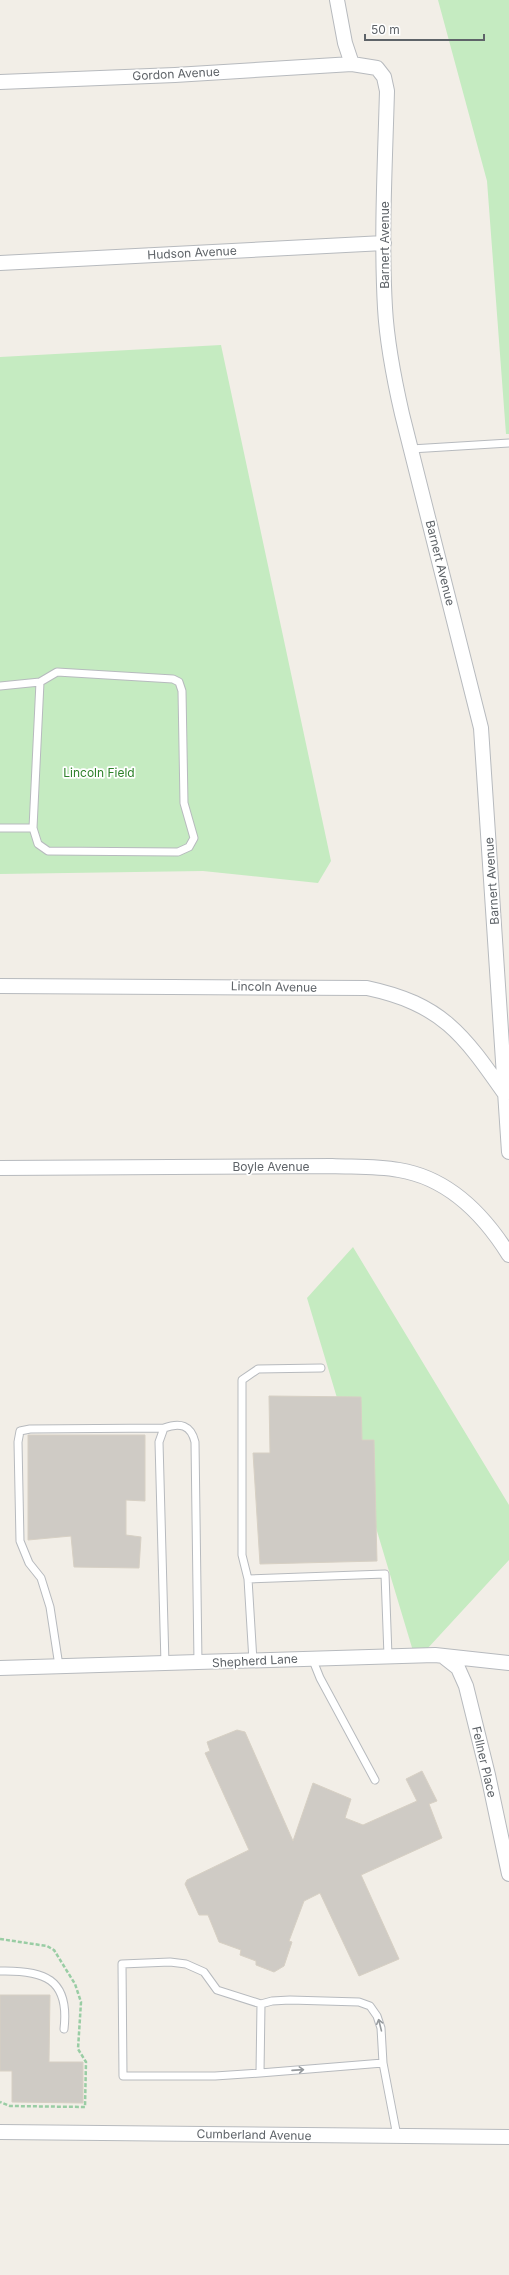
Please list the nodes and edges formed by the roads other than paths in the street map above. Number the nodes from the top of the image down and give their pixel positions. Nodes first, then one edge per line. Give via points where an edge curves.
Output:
1 (337, 0) edge
2 (352, 64) junction
3 (0, 82) edge
4 (384, 243) junction
5 (0, 263) edge
6 (509, 443) edge
7 (411, 449) junction
8 (40, 682) junction
9 (0, 686) edge
10 (0, 828) edge
11 (33, 828) junction
12 (0, 986) edge
13 (504, 987) edge
14 (505, 1095) junction
15 (509, 1152) edge
16 (0, 1168) edge
17 (509, 1255) edge
18 (321, 1368) dead end
19 (164, 1428) junction
20 (248, 1579) junction
21 (388, 1656) junction
22 (444, 1657) junction
23 (312, 1658) junction
24 (253, 1662) junction
25 (198, 1663) junction
26 (509, 1663) edge
27 (165, 1664) junction
28 (59, 1666) junction
29 (0, 1668) edge
30 (375, 1780) dead end
31 (509, 1874) edge
32 (0, 1971) edge
33 (261, 2004) junction
34 (64, 2029) dead end
35 (383, 2063) junction
36 (260, 2072) junction
37 (0, 2132) edge
38 (397, 2136) junction
39 (509, 2137) edge

1 - 2 street via 345,43
2 - 3 street, Gordon Avenue
2 - 4 street, Barnert Avenue via 377,68 384,77 387,91
4 - 5 street, Hudson Avenue
4 - 7 street, Barnert Avenue via 385,310 392,370
6 - 7 lane
7 - 13 street, Barnert Avenue via 481,728
8 - 9 lane
8 - 11 lane
8 - 11 lane via 57,672 173,679 179,682 182,691 184,803 194,838 189,847 178,852 48,851 38,844
10 - 11 lane
12 - 14 street, Lincoln Avenue via 367,988 409,999 445,1020 475,1050
13 - 14 street, Barnert Avenue
14 - 15 street, Barnert Avenue
16 - 17 street, Boyle Avenue via 332,1166 401,1170 436,1182 468,1203
18 - 20 lane via 258,1369 242,1380 242,1555
19 - 25 lane via 188,1427 192,1430 195,1442
19 - 27 lane via 159,1442
19 - 28 lane via 20,1431 20,1541 29,1563 41,1578 50,1607
20 - 21 lane via 385,1574
20 - 24 lane
21 - 22 street, Shepherd Lane
21 - 23 street, Shepherd Lane
22 - 26 street, Shepherd Lane
22 - 31 street, Fellner Place via 458,1668 466,1686
23 - 24 street, Shepherd Lane
23 - 30 lane via 320,1678
24 - 25 street, Shepherd Lane
25 - 27 street, Shepherd Lane
27 - 28 street, Shepherd Lane
28 - 29 street, Shepherd Lane
32 - 34 lane via 35,1972 50,1980 62,1995
35 -> 33 lane via 381,2028 370,2006 359,2002 290,2000
33 - 36 lane
33 - 36 lane via 217,1990 204,1972 186,1964 122,1964 124,2076 215,2076
36 -> 35 lane
35 - 38 lane
37 - 38 street, Cumberland Avenue
38 - 39 street, Cumberland Avenue

